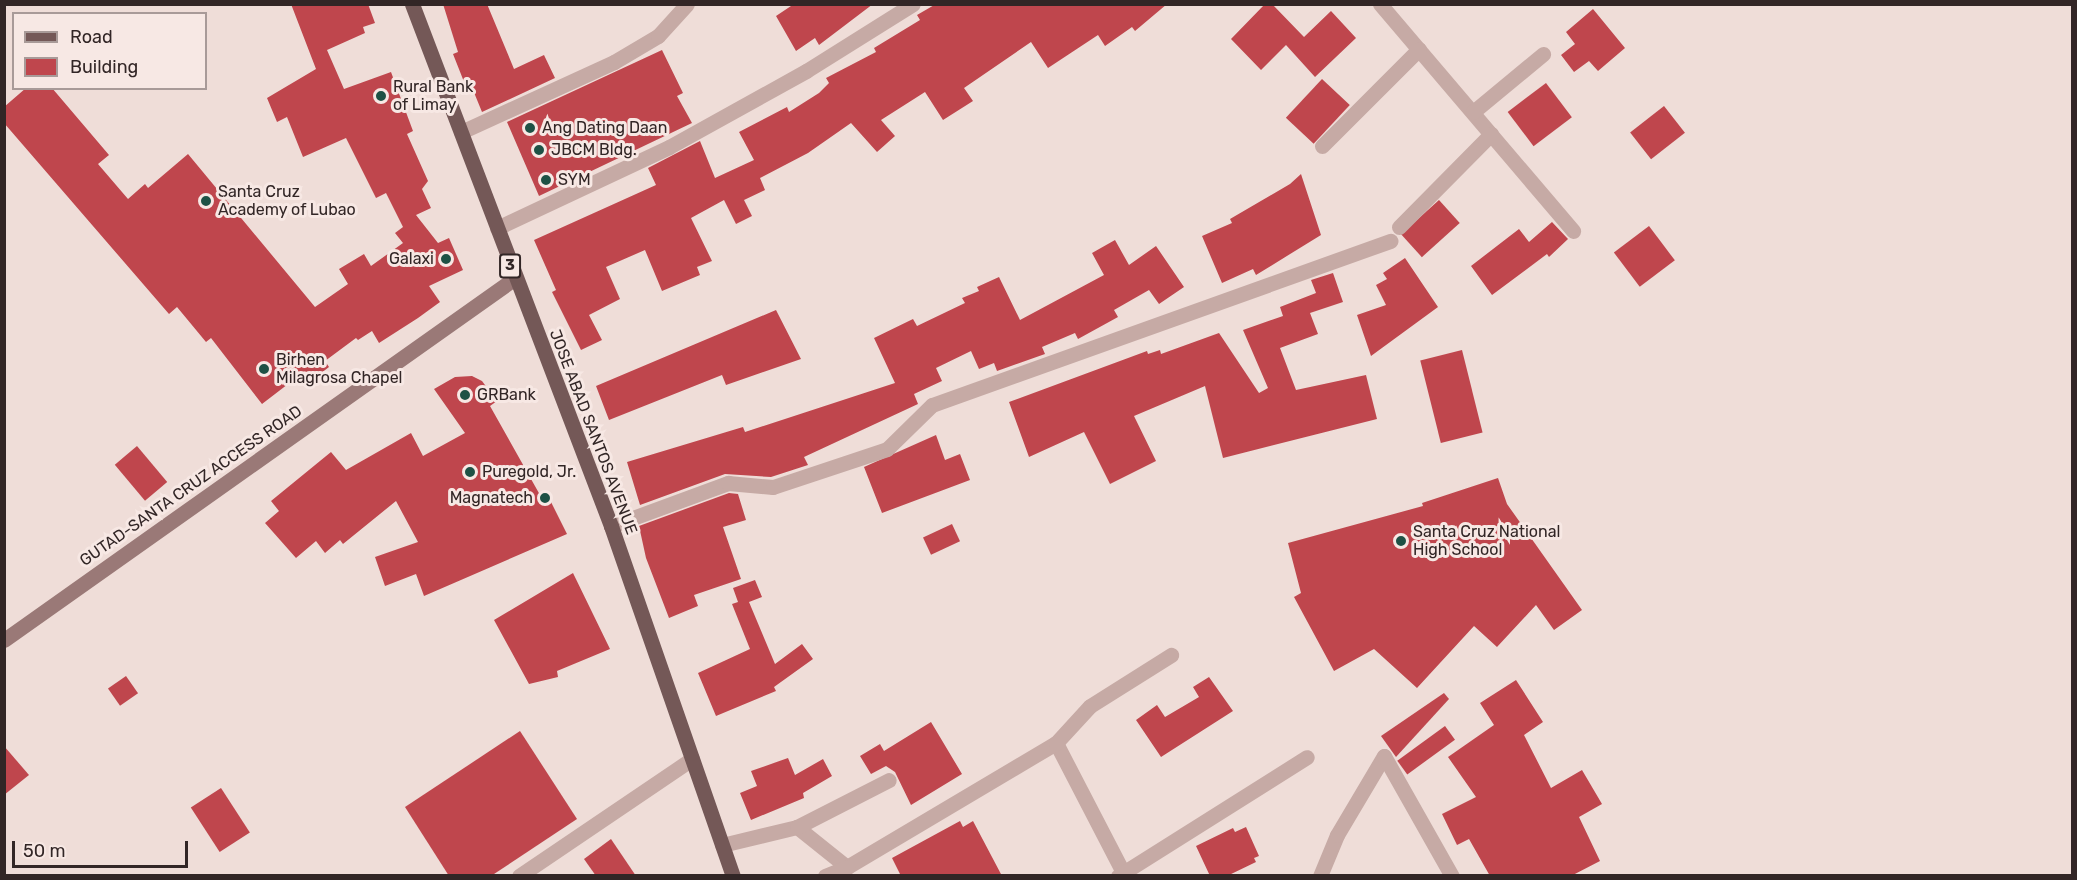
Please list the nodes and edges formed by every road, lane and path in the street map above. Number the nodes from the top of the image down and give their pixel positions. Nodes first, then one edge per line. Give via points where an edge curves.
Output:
1 (412, 4) edge
2 (687, 4) edge
3 (1380, 4) edge
4 (903, 7) edge
5 (1419, 49) junction
6 (1543, 54) dead end
7 (1473, 112) junction
8 (461, 132) junction
9 (1491, 134) junction
10 (1322, 146) dead end
11 (1399, 227) dead end
12 (497, 228) junction
13 (1573, 231) dead end
14 (1391, 241) dead end
15 (515, 278) junction
16 (611, 526) junction
17 (4, 640) edge
18 (1171, 655) dead end
19 (1056, 743) junction
20 (1307, 757) dead end
21 (692, 759) junction
22 (889, 780) dead end
23 (797, 827) junction
24 (722, 845) junction
25 (847, 867) junction
26 (1121, 874) edge
27 (519, 876) edge
28 (733, 876) edge
29 (825, 876) edge
30 (1320, 876) edge
31 (1452, 876) edge

1 - 8 main road, JOSE ABAD SANTOS AVENUE / 3
2 - 8 street via 658,36 614,62
3 - 5 street
4 - 12 street via 669,147
5 - 7 street
5 - 10 street
6 - 7 street
7 - 9 street
8 - 12 main road, JOSE ABAD SANTOS AVENUE / 3
9 - 11 street
9 - 13 street
12 - 15 main road, JOSE ABAD SANTOS AVENUE / 3
14 - 16 street via 932,405 887,448 773,487 729,483
15 - 16 main road, JOSE ABAD SANTOS AVENUE / 3
15 - 17 main road, GUTAD-SANTA CRUZ ACCESS ROAD
16 - 21 main road, JOSE ABAD SANTOS AVENUE / 3
18 - 19 street via 1090,705
19 - 25 street
19 - 26 street
20 - 26 street
21 - 24 main road, JOSE ABAD SANTOS AVENUE / 3
21 - 27 street
22 - 23 street
23 - 24 street
23 - 25 street
24 - 28 main road, JOSE ABAD SANTOS AVENUE / 3
25 - 29 street
30 - 31 street via 1337,835 1384,756

